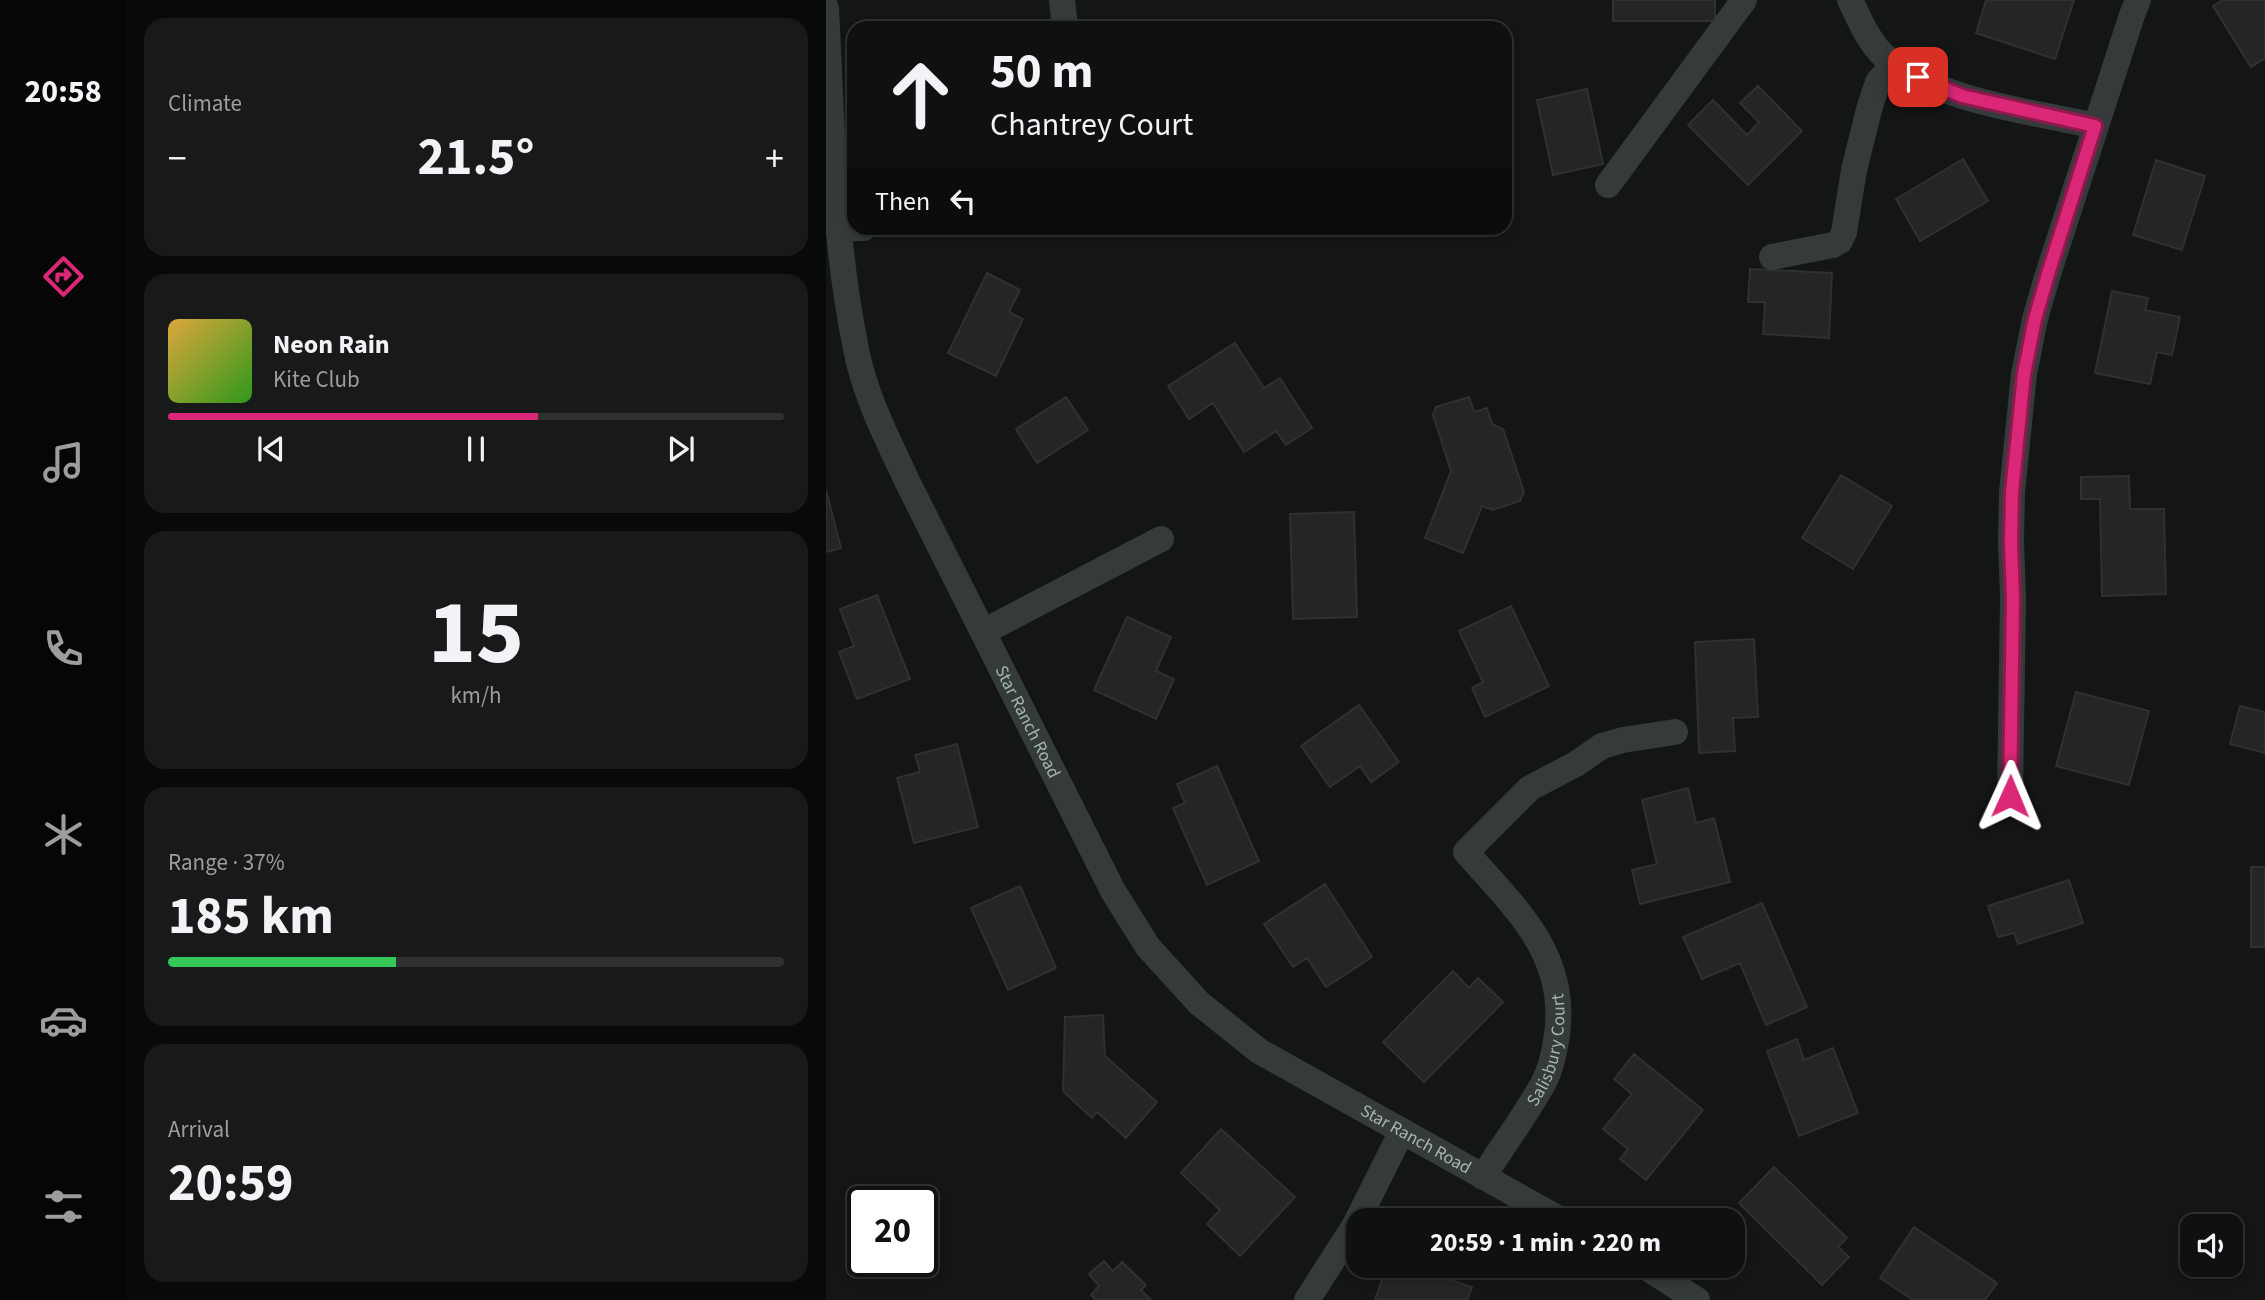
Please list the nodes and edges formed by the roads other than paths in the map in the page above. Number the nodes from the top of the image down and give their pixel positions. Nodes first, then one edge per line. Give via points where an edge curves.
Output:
1 (1062, 0) edge
2 (1744, 0) edge
3 (1850, 0) edge
4 (2138, 0) edge
5 (826, 8) edge
6 (1064, 21) edge
7 (1895, 63) junction
8 (2095, 126) junction
9 (1608, 186) dead end
10 (847, 200) edge
11 (850, 235) edge
12 (1772, 257) dead end
13 (1161, 539) dead end
14 (983, 632) junction
15 (1675, 733) dead end
16 (2010, 796) dead end
17 (1402, 1131) junction
18 (1483, 1177) junction
19 (1539, 1208) edge
20 (1663, 1278) edge
21 (1307, 1300) edge
22 (1696, 1300) edge

1 - 6 street
2 - 9 street
3 - 7 street via 1866,32
4 - 8 street
5 - 10 street, Star Ranch Road
7 - 8 street via 1962,96
7 - 12 street via 1878,82 1870,106 1840,241
8 - 16 street via 2035,319 2024,374 2012,492
11 - 14 street, Star Ranch Road via 856,351 878,419
13 - 14 street
14 - 17 street, Star Ranch Road via 1113,891 1148,947 1199,1003 1259,1051
15 - 18 street, Salisbury Court via 1602,746 1530,788 1466,852 1538,939 1558,994 1559,1021 1544,1081
17 - 18 street, Star Ranch Road
17 - 21 street via 1355,1225
18 - 19 street, Star Ranch Road
20 - 22 street

